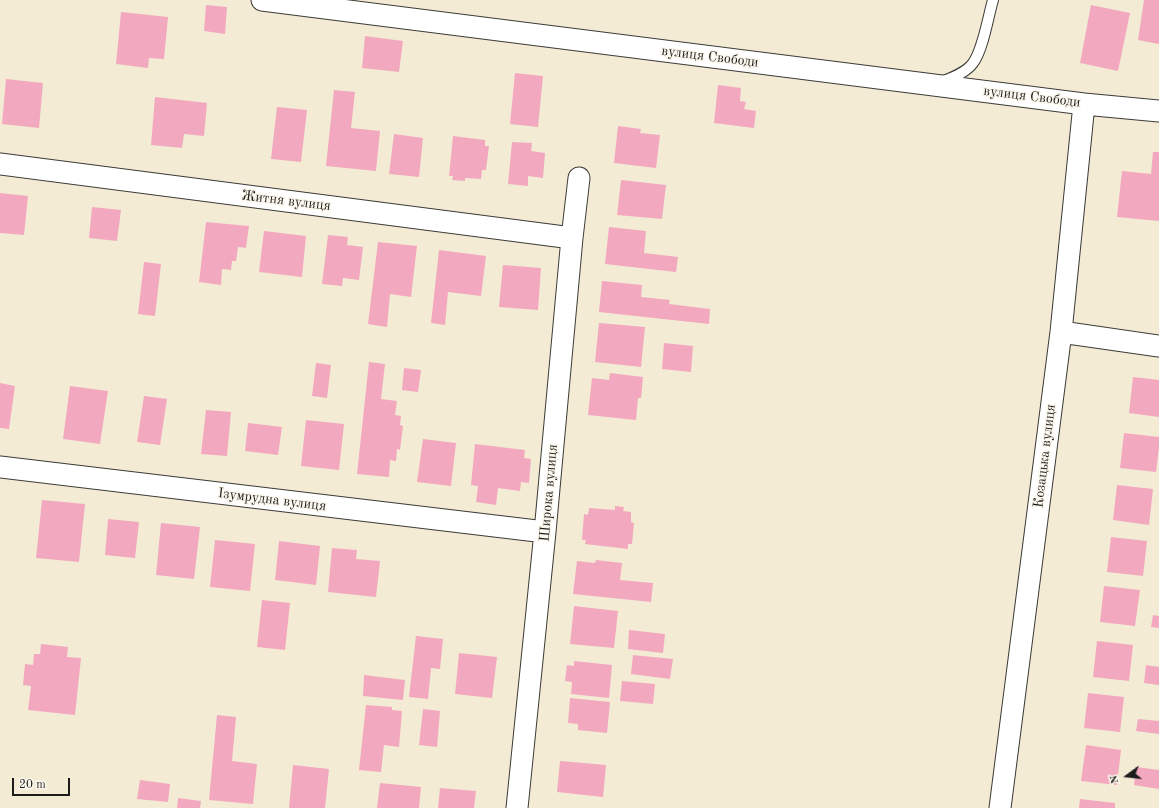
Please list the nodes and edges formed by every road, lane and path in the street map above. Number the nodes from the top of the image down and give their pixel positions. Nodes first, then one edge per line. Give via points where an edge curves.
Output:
1 (262, 0) edge
2 (992, 0) edge
3 (933, 85) junction
4 (1084, 104) junction
5 (1159, 111) edge
6 (0, 164) edge
7 (579, 178) dead end
8 (572, 238) junction
9 (1061, 332) junction
10 (1159, 346) edge
11 (0, 468) edge
12 (545, 532) junction
13 (517, 808) edge
14 (1000, 808) edge

1 - 3 street, вулиця Свободи
2 - 3 lane via 980,50 973,64 959,74
3 - 4 street, вулиця Свободи
4 - 5 street, вулиця Свободи
4 - 9 street, Козацька вулиця
6 - 8 street, Житня вулиця
7 - 8 street, Широка вулиця
8 - 12 street, Широка вулиця
9 - 10 street
9 - 14 street, Козацька вулиця
11 - 12 street, Ізумрудна вулиця
12 - 13 street, Широка вулиця

